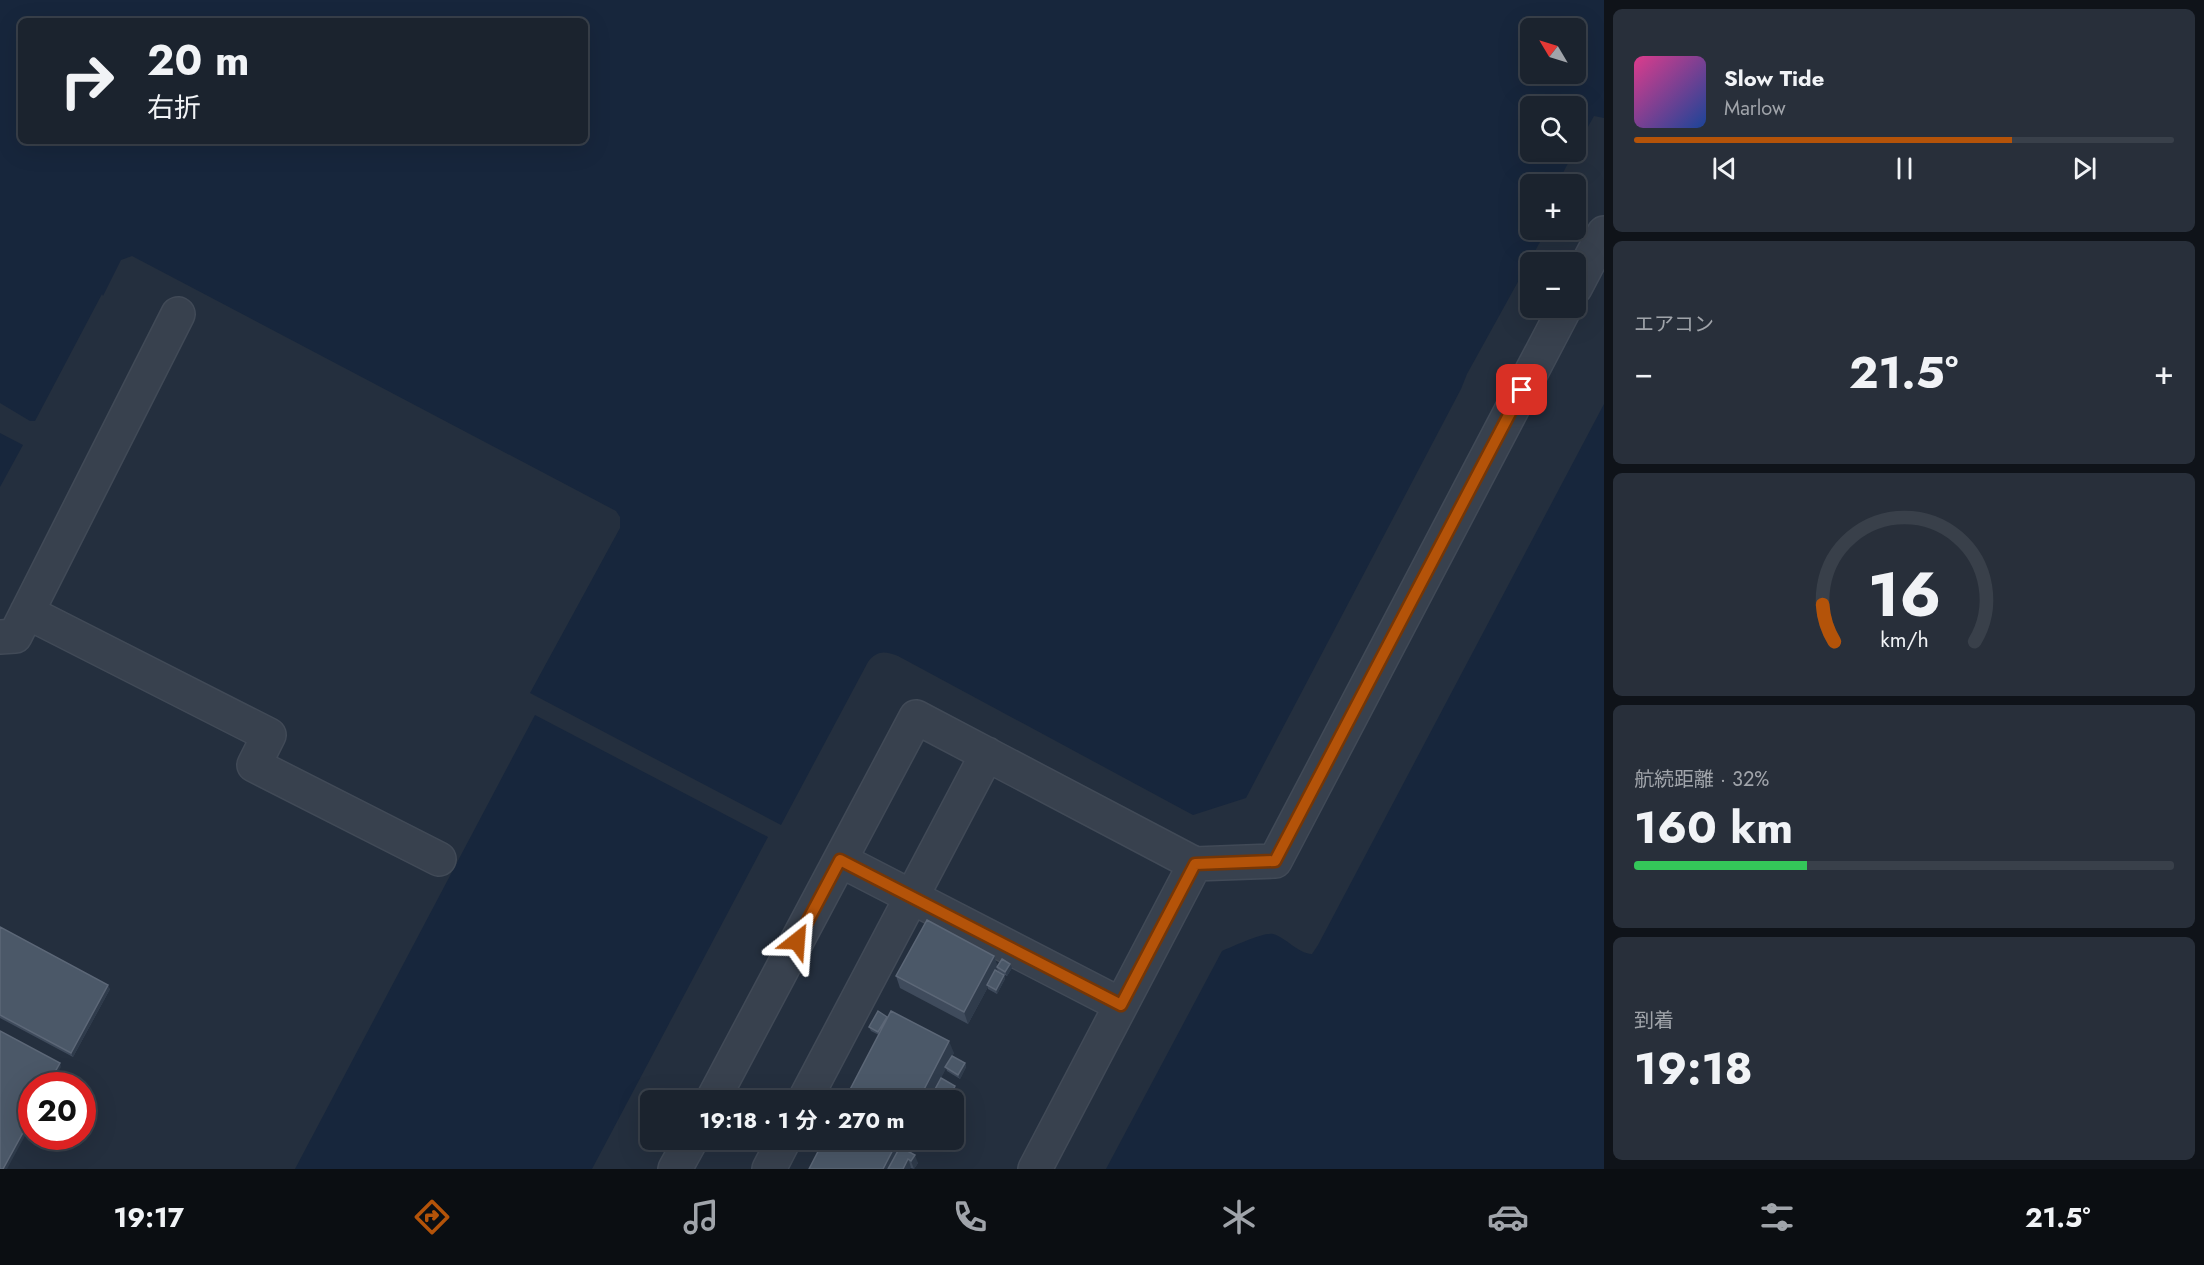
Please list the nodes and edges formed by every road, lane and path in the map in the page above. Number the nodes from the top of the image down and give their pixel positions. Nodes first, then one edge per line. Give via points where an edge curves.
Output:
1 (1604, 233) edge
2 (1586, 267) edge
3 (178, 314) dead end
4 (1560, 318) edge
5 (27, 612) junction
6 (0, 637) edge
7 (987, 754) junction
8 (439, 859) dead end
9 (840, 860) junction
10 (1195, 864) junction
11 (911, 897) junction
12 (1121, 1005) junction
13 (718, 1090) edge
14 (810, 1090) edge
15 (685, 1150) edge
16 (779, 1150) edge
17 (675, 1169) edge
18 (769, 1169) edge
19 (1035, 1169) edge

1 - 2 lane
3 - 5 lane
4 - 10 lane via 1275,861
5 - 6 lane via 15,636
5 - 8 lane via 269,735 254,765
7 - 9 lane via 916,717
7 - 10 lane
7 - 11 lane
9 - 11 lane
9 - 13 lane
10 - 12 lane
11 - 12 lane
11 - 14 lane
12 - 19 lane
15 - 17 lane
16 - 18 lane

